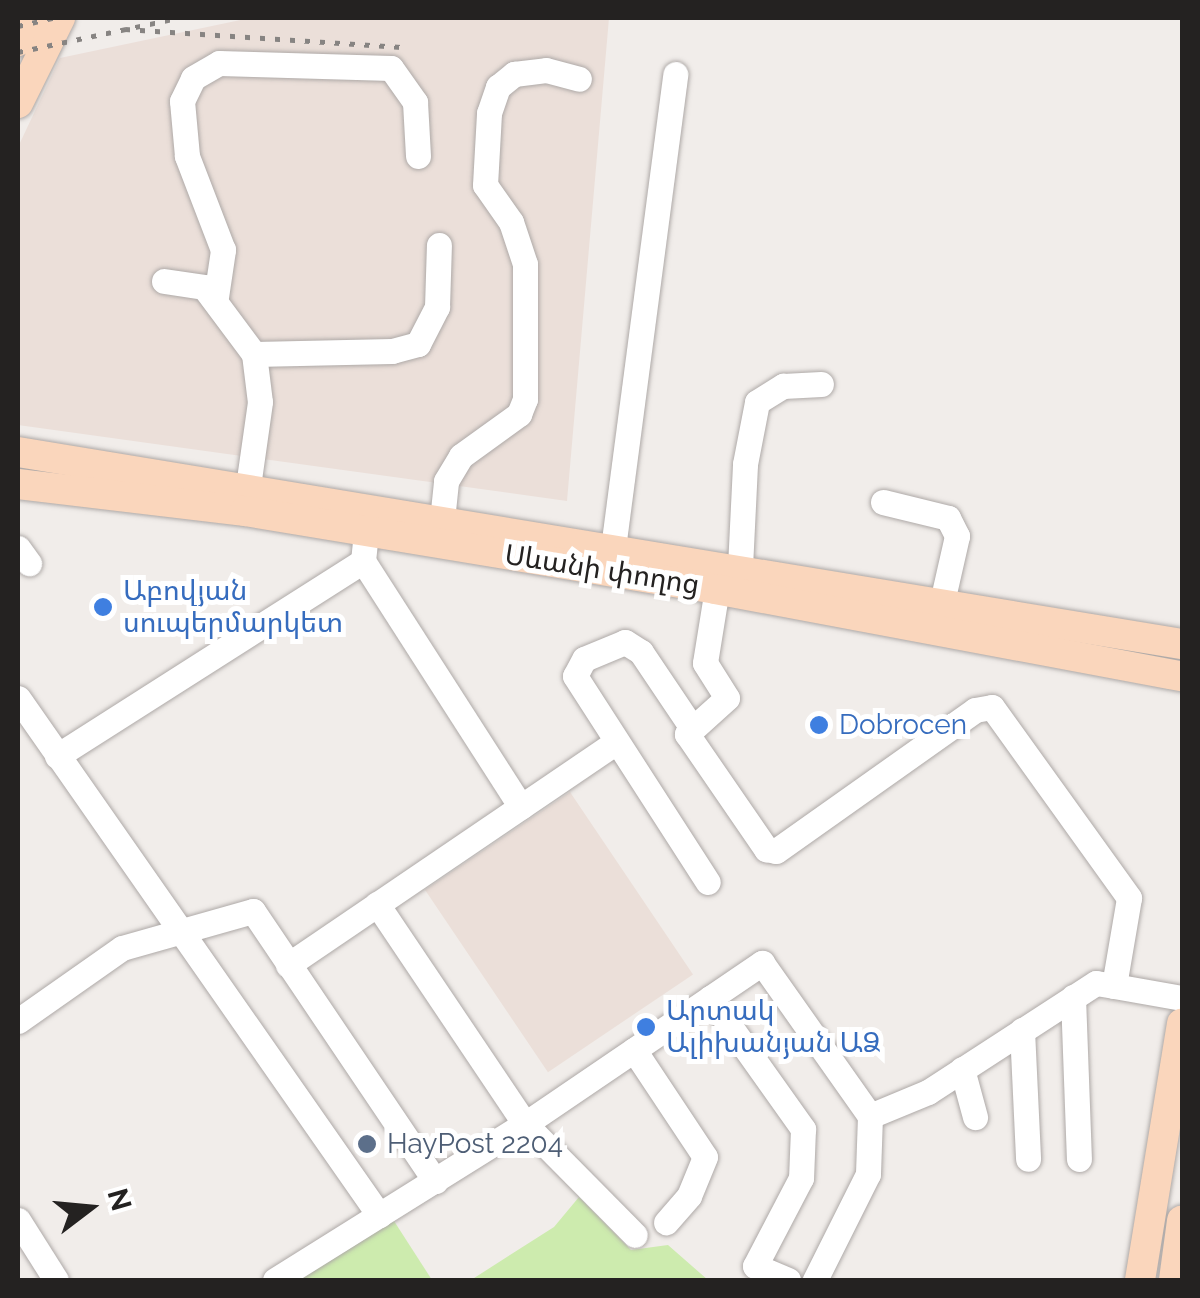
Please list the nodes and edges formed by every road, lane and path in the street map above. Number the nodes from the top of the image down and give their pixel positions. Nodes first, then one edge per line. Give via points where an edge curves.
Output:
1 (31, 18) edge
2 (60, 18) edge
3 (18, 41) edge
4 (675, 74) dead end
5 (579, 79) dead end
6 (18, 103) edge
7 (418, 156) dead end
8 (439, 245) dead end
9 (164, 281) dead end
10 (216, 297) junction
11 (254, 354) junction
12 (821, 384) dead end
13 (18, 452) edge
14 (18, 484) edge
15 (247, 501) junction
16 (884, 502) dead end
17 (442, 520) junction
18 (364, 547) junction
19 (613, 548) junction
20 (725, 574) junction
21 (942, 602) junction
22 (1182, 644) edge
23 (1182, 676) edge
24 (18, 698) edge
25 (690, 724) junction
26 (616, 742) junction
27 (57, 756) junction
28 (522, 806) junction
29 (708, 882) dead end
30 (377, 904) junction
31 (178, 934) junction
32 (288, 965) junction
33 (1114, 986) junction
34 (710, 998) junction
35 (1073, 998) junction
36 (1182, 998) edge
37 (18, 1021) edge
38 (1182, 1023) edge
39 (1022, 1030) junction
40 (634, 1050) junction
41 (962, 1070) junction
42 (870, 1116) junction
43 (975, 1117) dead end
44 (526, 1124) junction
45 (1028, 1159) dead end
46 (1079, 1159) dead end
47 (435, 1181) junction
48 (379, 1214) junction
49 (1182, 1221) edge
50 (666, 1222) dead end
51 (635, 1235) dead end
52 (22, 1240) edge
53 (56, 1280) edge
54 (275, 1280) edge
55 (788, 1280) edge
56 (815, 1280) edge
57 (1140, 1280) edge
58 (1174, 1280) edge

1 - 3 main road
2 - 6 main road
4 - 19 street
5 - 17 street via 546,70 514,74 498,87 489,112 484,185 510,222 525,264 525,399 518,414 461,456 446,482
7 - 10 street via 415,102 392,68 219,63 193,78 182,101 187,156 223,250
8 - 11 street via 437,308 418,344 392,351
9 - 10 street via 191,282
10 - 11 street
11 - 15 street via 260,402
12 - 20 street via 783,386 757,402
13 - 15 main road, Սևանի փողոց
14 - 15 main road, Սևանի փողոց
15 - 17 main road, Սևանի փողոց
15 - 18 main road, Սևանի փողոց
16 - 21 street via 948,518 958,536
17 - 19 main road, Սևանի փողոց
18 - 20 main road, Սևանի փողոց
18 - 27 street
18 - 28 street
19 - 20 main road, Սևանի փողոց
20 - 21 main road, Սևանի փողոց
20 - 23 main road, Սևանի փողոց
20 - 25 street via 705,663 728,698
21 - 22 main road, Սևանի փողոց
24 - 27 street
25 - 26 street via 641,652 614,642 584,659 575,676
25 - 33 street via 687,734 771,852 975,710 992,707 1129,898
26 - 28 street
26 - 29 street
27 - 31 street
28 - 30 street
30 - 32 street
30 - 44 street
31 - 32 street via 253,911
31 - 37 street via 122,948
31 - 48 street
32 - 47 street
33 - 35 street via 1096,983
33 - 36 street
34 - 40 street
34 - 42 street via 762,963
34 - 55 street via 803,1130 801,1178 755,1266
35 - 39 street
35 - 46 street
38 - 57 main road
39 - 41 street
39 - 45 street
40 - 44 street
40 - 50 street via 705,1157 689,1196
41 - 42 street
41 - 43 street
42 - 56 street via 868,1174
44 - 47 street
44 - 51 street
47 - 48 street
48 - 54 street
49 - 58 main road
52 - 53 street

